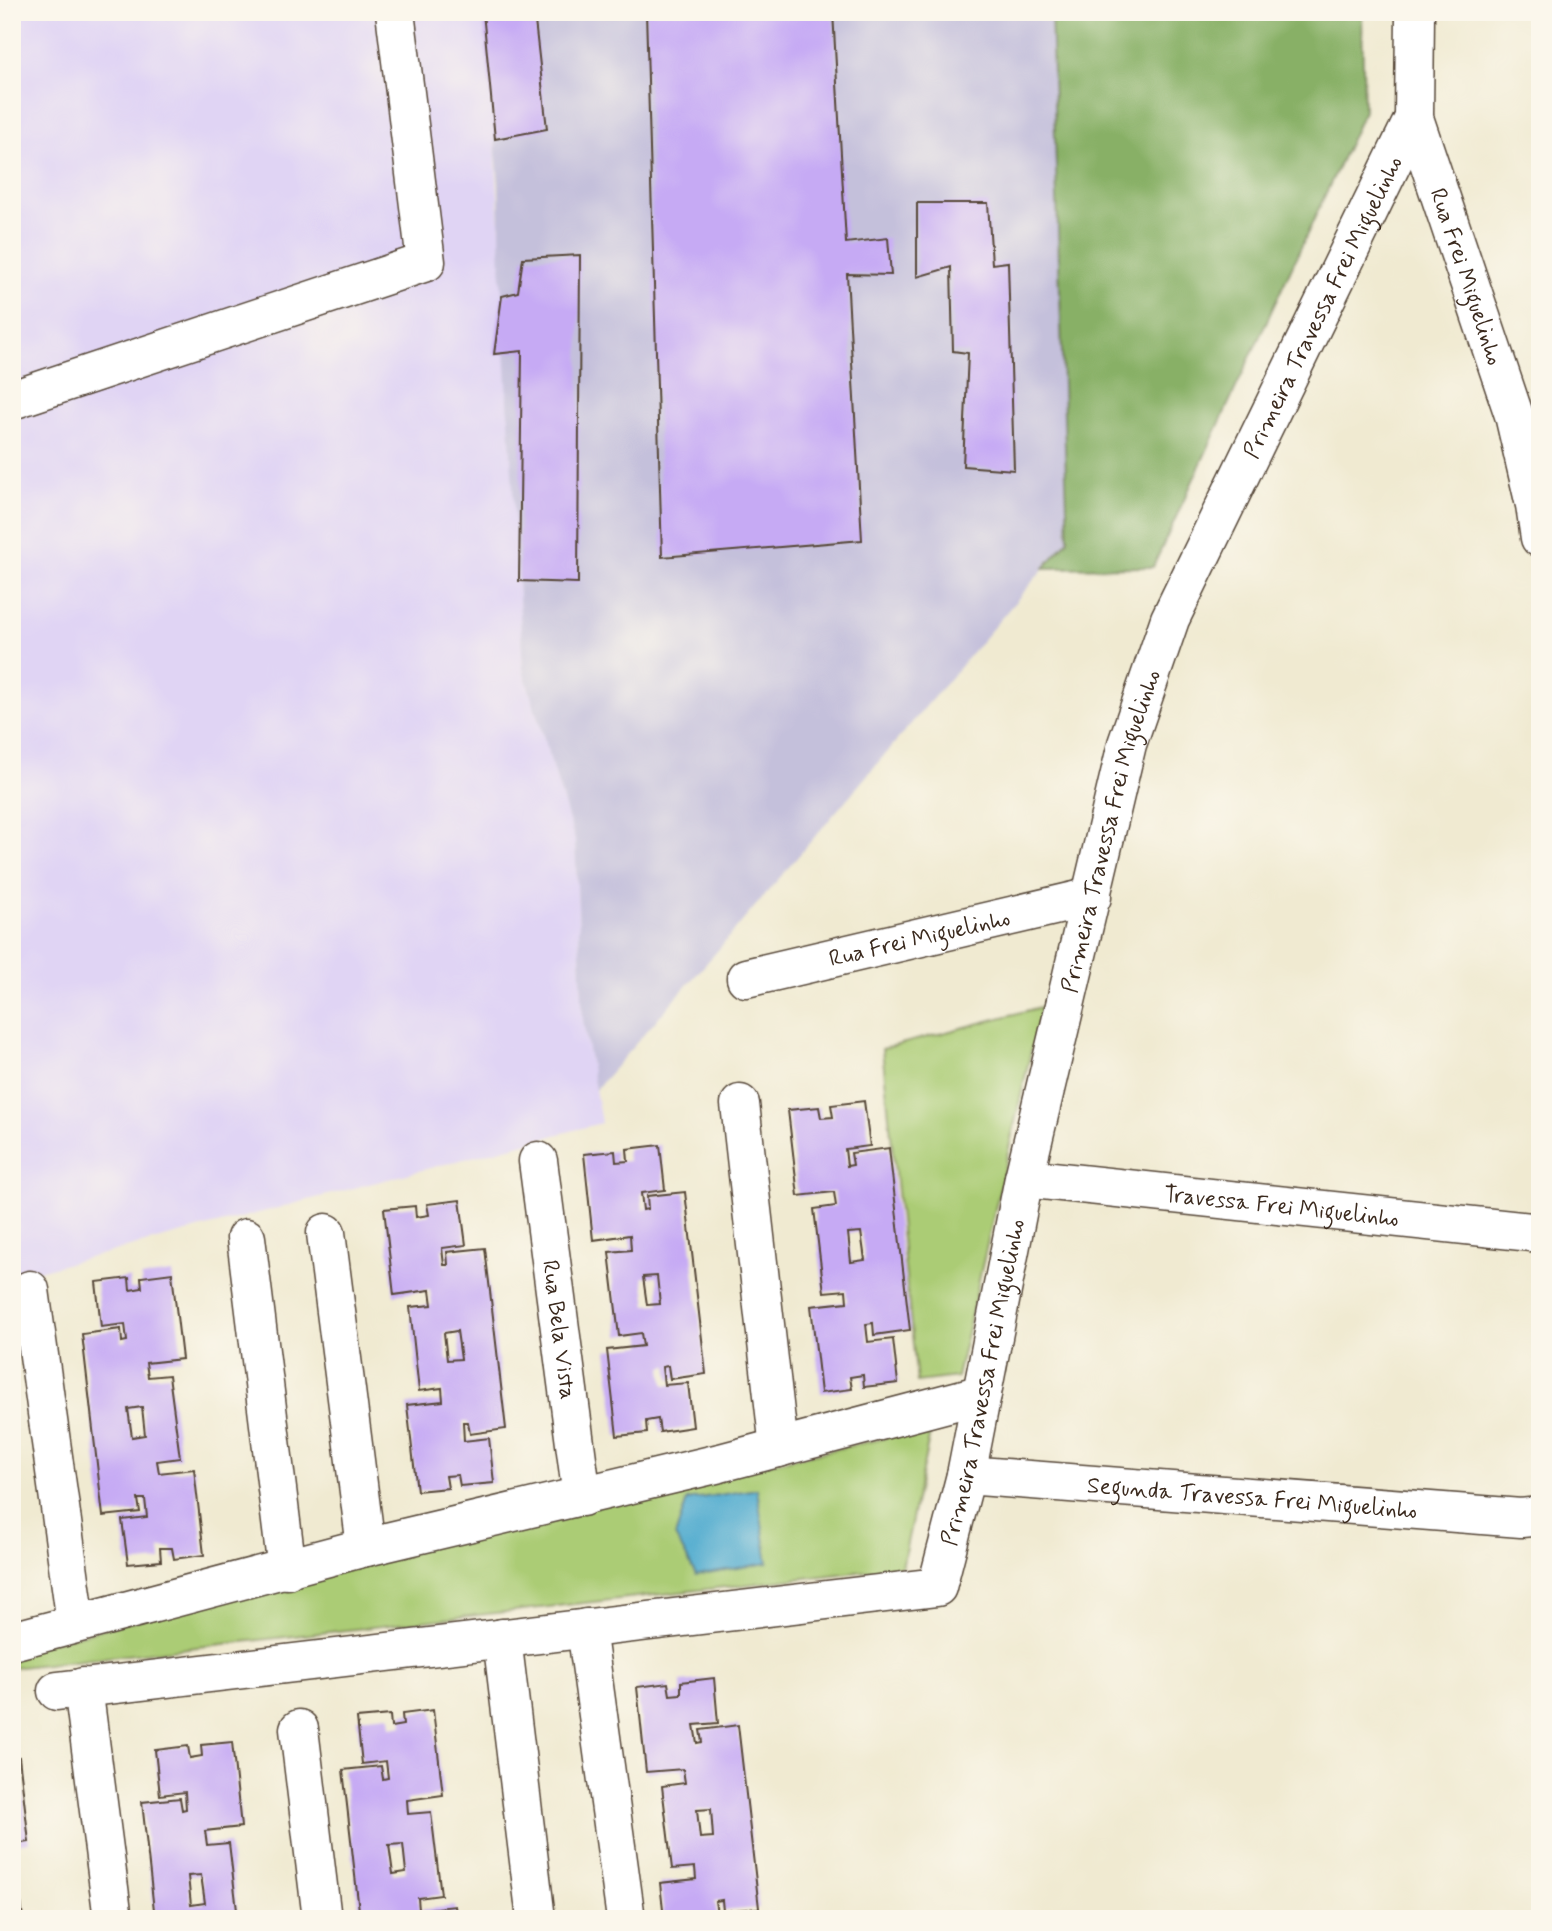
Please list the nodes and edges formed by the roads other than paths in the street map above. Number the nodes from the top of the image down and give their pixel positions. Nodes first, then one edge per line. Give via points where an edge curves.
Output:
1 (395, 12) edge
2 (1415, 12) edge
3 (1414, 118) junction
4 (12, 400) edge
5 (1540, 538) edge
6 (1092, 897) junction
7 (746, 978) dead end
8 (740, 1104) dead end
9 (538, 1161) dead end
10 (1024, 1178) junction
11 (327, 1233) dead end
12 (1540, 1233) edge
13 (246, 1238) dead end
14 (30, 1290) dead end
15 (982, 1394) junction
16 (779, 1448) junction
17 (966, 1475) junction
18 (582, 1497) junction
19 (1540, 1516) edge
20 (366, 1547) junction
21 (287, 1570) junction
22 (76, 1623) junction
23 (586, 1628) junction
24 (502, 1638) junction
25 (12, 1641) edge
26 (299, 1730) dead end
27 (114, 1919) edge
28 (322, 1919) edge
29 (536, 1919) edge
30 (626, 1919) edge

1 - 4 street via 426,262
2 - 3 street, Rua Frei Miguelinho
3 - 5 street, Rua Frei Miguelinho via 1514,415
3 - 6 street, Primeira Travessa Frei Miguelinho via 1170,619 1127,744
6 - 7 street, Rua Frei Miguelinho
6 - 10 street, Primeira Travessa Frei Miguelinho
8 - 16 street
9 - 18 street, Rua Bela Vista
10 - 12 street, Travessa Frei Miguelinho
10 - 15 street, Primeira Travessa Frei Miguelinho
11 - 20 street
13 - 21 street
14 - 22 street
15 - 16 street
15 - 17 street, Primeira Travessa Frei Miguelinho
16 - 18 street
17 - 19 street, Segunda Travessa Frei Miguelinho
17 - 23 street, Primeira Travessa Frei Miguelinho via 937,1587
18 - 20 street
20 - 21 street
21 - 22 street
22 - 25 street
23 - 24 street
23 - 30 street
24 - 27 street via 70,1689
24 - 29 street
26 - 28 street

